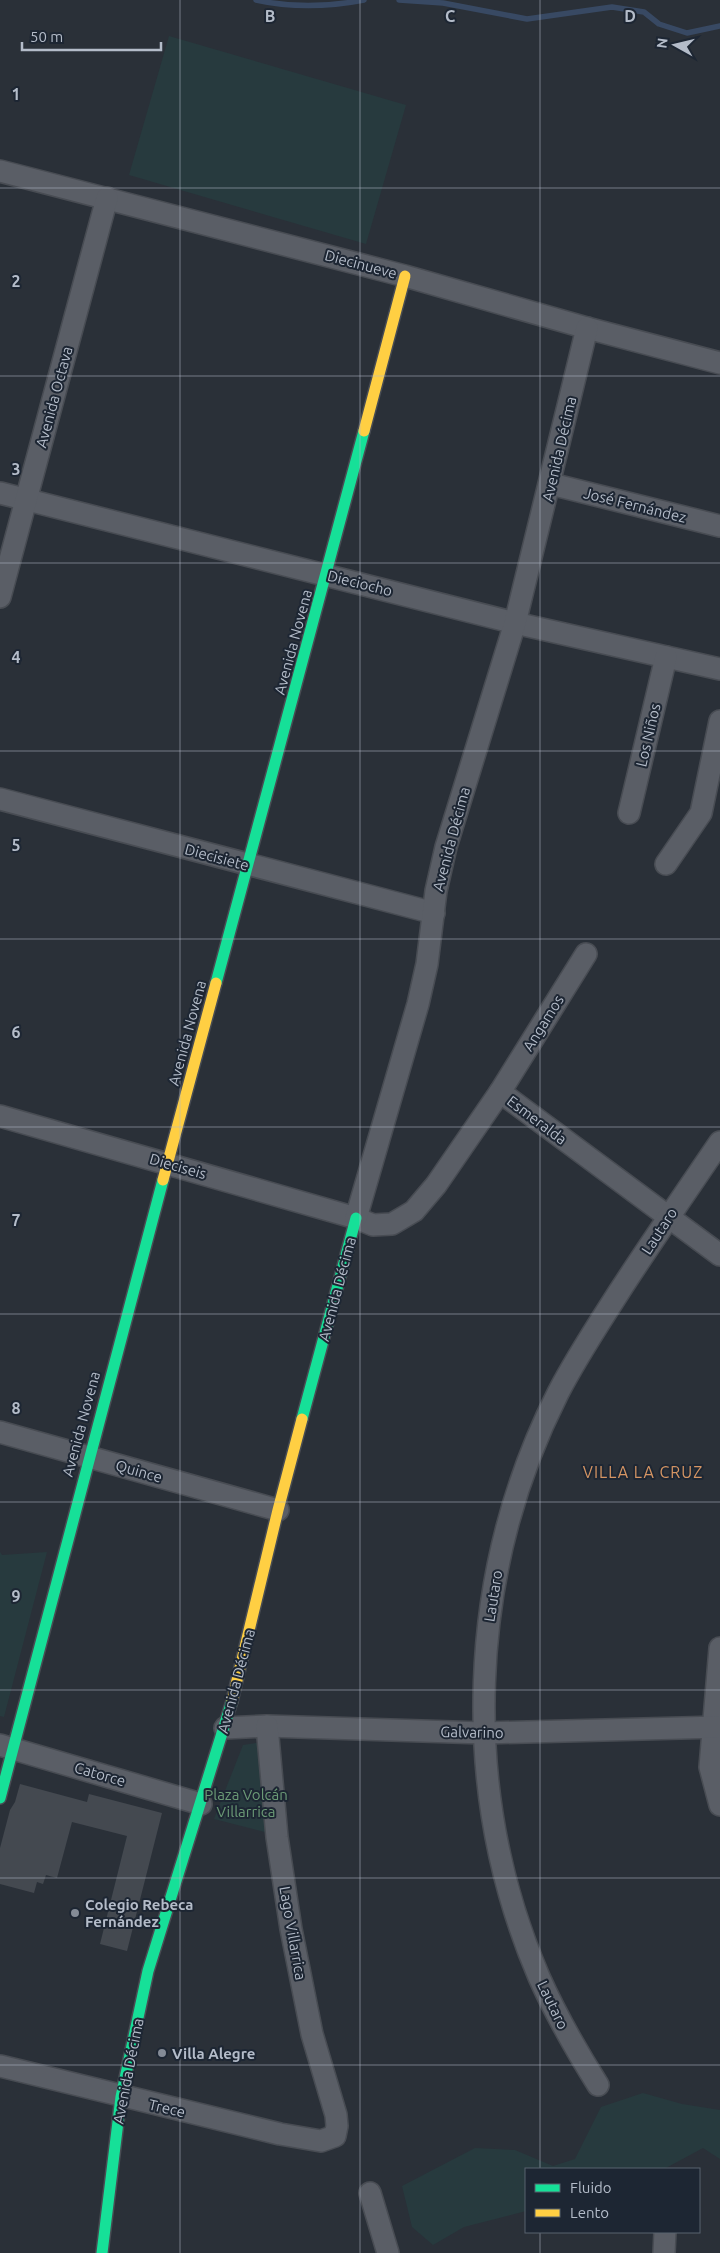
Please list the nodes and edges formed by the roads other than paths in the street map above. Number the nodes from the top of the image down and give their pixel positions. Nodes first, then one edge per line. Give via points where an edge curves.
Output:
1 (0, 171) edge
2 (107, 198) junction
3 (405, 276) junction
4 (587, 328) junction
5 (720, 363) edge
6 (550, 484) junction
7 (0, 493) edge
8 (26, 500) junction
9 (720, 526) edge
10 (327, 574) junction
11 (0, 596) edge
12 (515, 623) junction
13 (666, 656) junction
14 (720, 669) edge
15 (720, 721) edge
16 (0, 799) edge
17 (629, 813) dead end
18 (666, 864) dead end
19 (249, 866) junction
20 (434, 913) junction
21 (586, 954) dead end
22 (500, 1092) junction
23 (0, 1116) edge
24 (720, 1142) edge
25 (167, 1163) junction
26 (668, 1217) junction
27 (356, 1218) junction
28 (720, 1255) edge
29 (0, 1432) edge
30 (88, 1456) junction
31 (278, 1510) junction
32 (720, 1648) edge
33 (268, 1726) junction
34 (716, 1727) edge
35 (225, 1728) junction
36 (484, 1733) junction
37 (7, 1747) edge
38 (0, 1798) edge
39 (201, 1804) junction
40 (720, 1805) edge
41 (0, 2066) edge
42 (598, 2085) dead end
43 (121, 2097) junction
44 (334, 2136) joint
45 (370, 2193) dead end
46 (665, 2233) edge
47 (102, 2253) edge
48 (388, 2253) edge
49 (664, 2253) edge

1 - 2 street, Diecinueve
2 - 3 street, Diecinueve
2 - 8 street, Avenida Octava
3 - 4 street, Diecinueve
3 - 10 street, Avenida Novena
4 - 5 street, Diecinueve
4 - 6 street, Avenida Décima
6 - 9 street, José Fernández
6 - 12 street, Avenida Décima
7 - 8 street, Dieciocho
8 - 10 street, Dieciocho
8 - 11 street, Avenida Octava
10 - 12 street, Dieciocho
10 - 19 street, Avenida Novena
12 - 13 street, Dieciocho
12 - 20 street, Avenida Décima via 446,847
13 - 14 street, Dieciocho
13 - 17 street, Los Niños
15 - 18 street via 701,813
16 - 19 street, Diecisiete
19 - 20 street, Diecisiete
19 - 25 street, Avenida Novena
20 - 27 street, Avenida Décima via 418,1004
21 - 22 street, Angamos
22 - 26 street, Esmeralda
22 - 27 street, Esmeralda via 436,1185 414,1211 392,1224 373,1225
23 - 25 street, Dieciseis
24 - 26 street, Lautaro
25 - 27 street, Dieciseis
25 - 30 street, Avenida Novena
26 - 28 street, Esmeralda
26 - 36 street, Lautaro via 579,1355 547,1417 523,1474 499,1558 491,1601
27 - 31 street, Avenida Décima
29 - 30 street, Quince
30 - 31 street, Quince
30 - 37 street, Avenida Novena
31 - 35 street, Avenida Décima
32 - 34 street
33 - 35 street, Galvarino
33 - 36 street, Galvarino
33 - 44 street, Lago Villarrica via 277,1837 291,1929 312,2034 336,2115 338,2126
34 - 36 street, Galvarino
34 - 40 street via 710,1767
35 - 39 street, Avenida Décima
36 - 42 street, Lautaro via 493,1817 511,1898 542,1984
37 - 38 street, Avenida Novena
37 - 39 street, Catorce
39 - 43 street, Avenida Décima via 148,1971
41 - 43 street, Trece
43 - 44 street, Trece via 280,2134 321,2141
43 - 47 street, Avenida Décima
45 - 48 street
46 - 49 street

